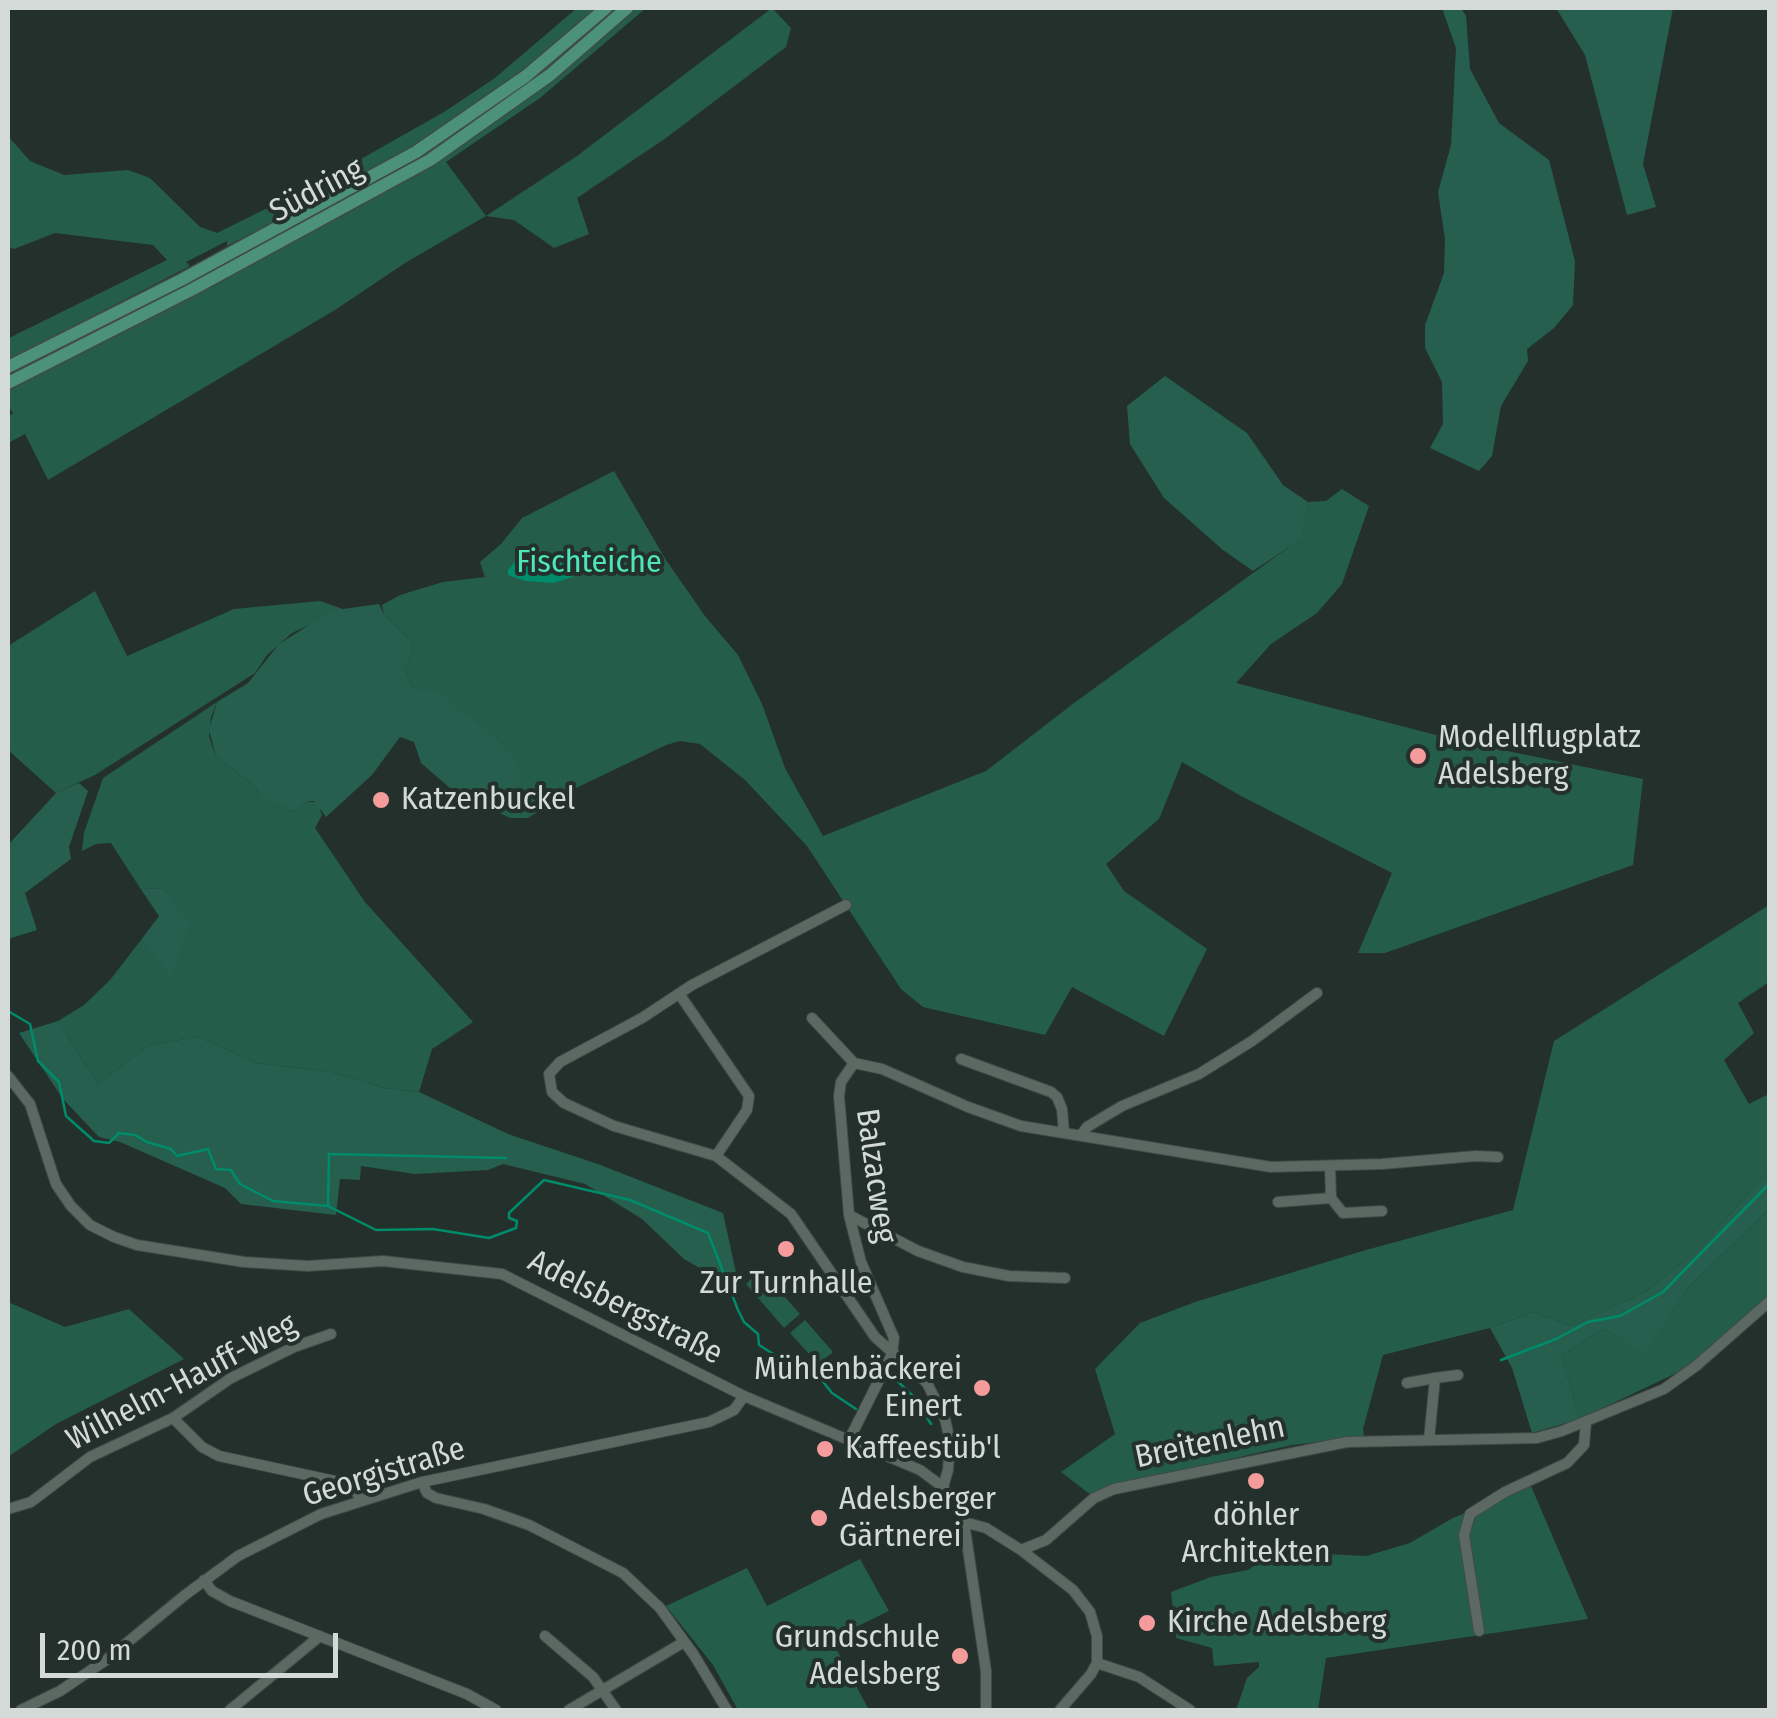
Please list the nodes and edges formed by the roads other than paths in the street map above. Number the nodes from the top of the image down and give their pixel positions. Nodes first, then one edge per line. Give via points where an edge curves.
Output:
1 (606, 8) edge
2 (627, 8) edge
3 (232, 259) junction
4 (8, 367) edge
5 (8, 383) edge
6 (846, 906) dead end
7 (1317, 993) dead end
8 (680, 995) junction
9 (812, 1018) dead end
10 (961, 1059) dead end
11 (854, 1062) junction
12 (8, 1076) edge
13 (1064, 1133) junction
14 (1081, 1135) junction
15 (716, 1156) junction
16 (1498, 1157) dead end
17 (1330, 1166) junction
18 (1331, 1198) junction
19 (1278, 1202) dead end
20 (1382, 1211) dead end
21 (849, 1215) junction
22 (1065, 1278) dead end
23 (1770, 1300) edge
24 (332, 1334) dead end
25 (892, 1354) junction
26 (1458, 1375) dead end
27 (1435, 1378) junction
28 (1407, 1383) dead end
29 (744, 1396) junction
30 (173, 1418) junction
31 (1586, 1422) junction
32 (850, 1438) junction
33 (1429, 1440) junction
34 (422, 1482) junction
35 (942, 1487) junction
36 (360, 1500) junction
37 (8, 1510) edge
38 (964, 1522) junction
39 (1020, 1550) junction
40 (204, 1580) junction
41 (1478, 1631) dead end
42 (320, 1636) junction
43 (545, 1636) dead end
44 (684, 1642) junction
45 (1097, 1663) junction
46 (604, 1690) junction
47 (21, 1710) edge
48 (230, 1710) edge
49 (496, 1710) edge
50 (569, 1710) edge
51 (616, 1710) edge
52 (727, 1710) edge
53 (986, 1710) edge
54 (1060, 1710) edge
55 (1190, 1710) edge

1 - 3 main road, Südring via 526,76 432,142
2 - 3 main road, Südring via 470,134 390,183
3 - 4 main road, Südring via 200,267
3 - 5 main road, Südring via 214,276
6 - 8 street
7 - 14 street via 1199,1074 1122,1106
8 - 15 street via 749,1096 748,1110
8 - 15 street via 560,1062 550,1085 564,1103 594,1118
9 - 11 street, Balzacweg
10 - 13 street via 1057,1096
11 - 13 street, Balzacweg via 997,1118
11 - 21 street, Balzacweg via 839,1096
12 - 29 street, Adelsbergstraße via 30,1104 56,1184 70,1206 114,1238 244,1262 382,1261 502,1274
13 - 14 street, Balzacweg
14 - 17 street, Balzacweg via 1271,1167
15 - 25 street via 791,1214 858,1316
16 - 17 street, Balzacweg
17 - 18 street
18 - 19 street
18 - 20 street via 1343,1213
21 - 22 street via 941,1260 1009,1276
21 - 25 street, Balzacweg via 861,1262 893,1333
23 - 31 street, Breitenlehn via 1664,1388
24 - 30 street, Wilhelm-Hauff-Weg via 231,1378
25 - 32 street
25 - 35 street via 927,1383 945,1418 950,1449
26 - 27 street
27 - 28 street
27 - 33 street
29 - 32 street, Adelsbergstraße
29 - 34 street, Georgistraße via 734,1410 709,1422
30 - 36 street via 219,1456 344,1484
30 - 37 street, Wilhelm-Hauff-Weg via 90,1457 31,1502
31 - 33 street, Breitenlehn via 1537,1438
31 - 41 street via 1584,1444 1567,1463 1470,1514 1464,1535
32 - 35 street, Adelsbergstraße
33 - 39 street, Breitenlehn via 1321,1446 1114,1489 1046,1540
34 - 36 street, Georgistraße
34 - 44 street via 436,1498 530,1525 623,1573
35 - 38 street, Adelsbergstraße
36 - 40 street, Georgistraße via 281,1532
38 - 39 street
38 - 53 street, Adelsbergstraße
39 - 45 street via 1084,1603 1097,1636
40 - 42 street via 230,1601
40 - 47 street, Georgistraße via 106,1660
42 - 48 street
42 - 49 street
43 - 46 street
44 - 46 street
44 - 52 street
45 - 54 street
45 - 55 street via 1139,1676
46 - 50 street
46 - 51 street

